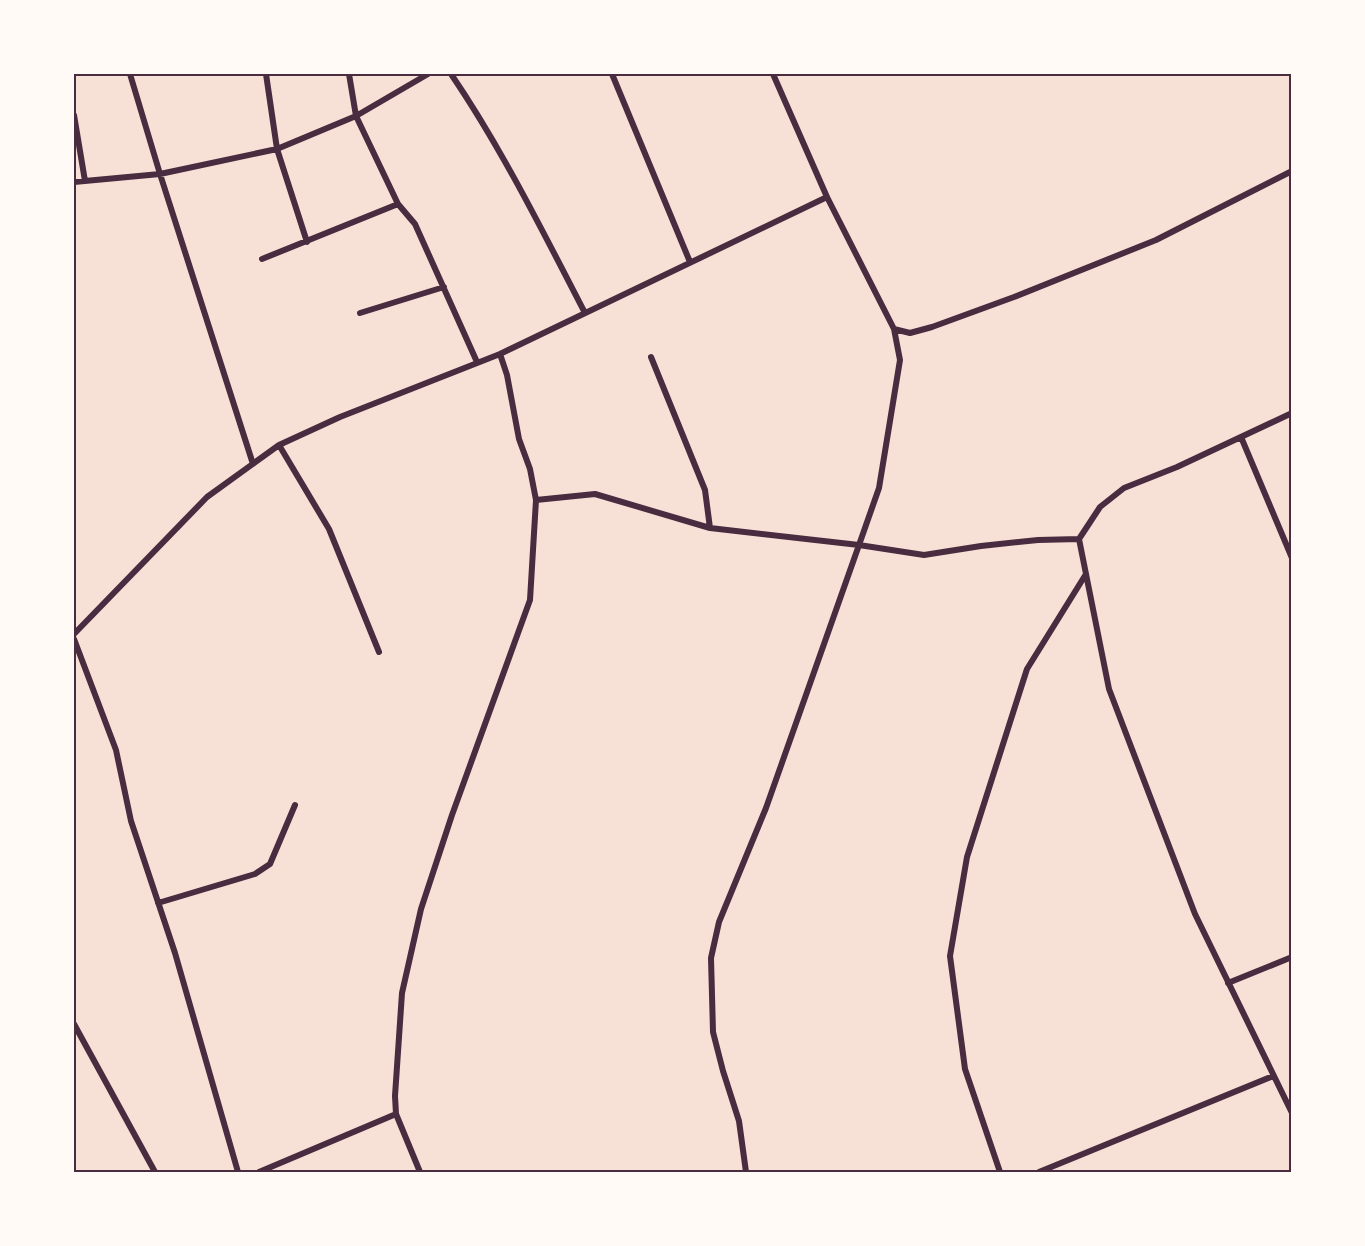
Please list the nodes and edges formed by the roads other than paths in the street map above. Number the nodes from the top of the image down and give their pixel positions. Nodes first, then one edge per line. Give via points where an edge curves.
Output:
1 (130, 74) edge
2 (266, 74) edge
3 (349, 74) edge
4 (428, 74) edge
5 (451, 74) edge
6 (612, 74) edge
7 (773, 74) edge
8 (74, 115) edge
9 (356, 116) junction
10 (277, 149) junction
11 (1292, 171) edge
12 (160, 174) junction
13 (85, 181) junction
14 (74, 182) edge
15 (826, 197) junction
16 (398, 204) junction
17 (308, 242) junction
18 (261, 259) dead end
19 (690, 262) junction
20 (444, 287) junction
21 (360, 313) dead end
22 (585, 313) junction
23 (894, 329) junction
24 (500, 354) junction
25 (651, 357) dead end
26 (477, 362) junction
27 (1292, 413) edge
28 (1241, 437) junction
29 (279, 445) junction
30 (254, 464) junction
31 (536, 500) junction
32 (710, 528) junction
33 (1079, 539) junction
34 (859, 545) junction
35 (1292, 558) edge
36 (1086, 574) junction
37 (74, 637) edge
38 (379, 652) dead end
39 (294, 805) dead end
40 (158, 903) junction
41 (1292, 957) edge
42 (1228, 983) junction
43 (74, 1024) edge
44 (1273, 1076) junction
45 (1292, 1113) edge
46 (396, 1114) junction
47 (744, 1172) edge
48 (155, 1173) edge
49 (238, 1173) edge
50 (259, 1173) edge
51 (420, 1173) edge
52 (1000, 1173) edge
53 (1039, 1173) edge

1 - 12 street
2 - 10 street
3 - 9 street
4 - 9 street
5 - 22 street via 480,116
6 - 19 street
7 - 15 street
8 - 13 street
9 - 10 street
9 - 16 street
10 - 12 street
10 - 17 street
11 - 23 street via 1156,240 1014,297 910,333
12 - 13 street
12 - 30 street
13 - 14 street
15 - 19 street
15 - 23 street
16 - 17 street
16 - 20 street via 415,224
17 - 18 street
19 - 22 street
20 - 21 street
20 - 26 street
22 - 24 street
23 - 34 street via 900,360 879,488
24 - 26 street
24 - 31 street
25 - 32 street via 705,490
26 - 29 street
27 - 28 street
28 - 33 street via 1124,488 1100,507
28 - 35 street
29 - 30 street
29 - 38 street via 329,529
30 - 37 street via 207,497
31 - 32 street via 595,494
31 - 46 street via 530,600 418,919 402,993
32 - 34 street
33 - 34 street via 1016,542 924,555
33 - 36 street
34 - 47 street via 766,808 719,922 711,958 713,1032 739,1121
36 - 42 street via 1109,689 1195,914
36 - 52 street via 1027,669 967,857 950,956 965,1069
37 - 40 street via 116,750 131,821
39 - 40 street via 270,864 255,874
40 - 49 street
41 - 42 street
42 - 44 street
43 - 48 street
44 - 45 street
44 - 53 street
46 - 50 street
46 - 51 street

